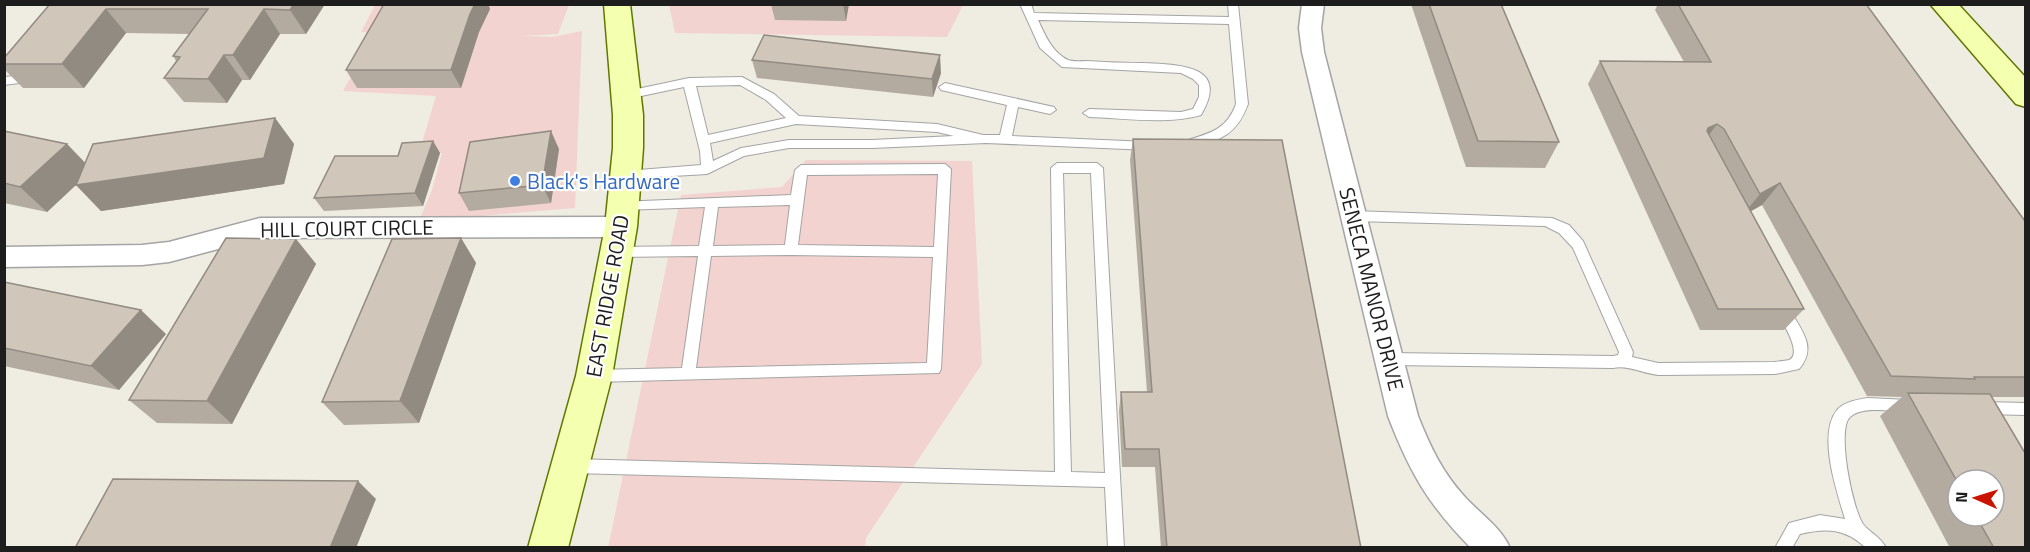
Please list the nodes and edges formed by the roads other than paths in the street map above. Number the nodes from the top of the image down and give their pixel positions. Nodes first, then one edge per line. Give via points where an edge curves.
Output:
1 (617, 4) edge
2 (1025, 4) edge
3 (1233, 4) edge
4 (1313, 4) edge
5 (1943, 4) edge
6 (1031, 16) junction
7 (1235, 21) junction
8 (689, 82) junction
9 (945, 87) dead end
10 (627, 95) junction
11 (2025, 97) edge
12 (1013, 102) junction
13 (1050, 110) dead end
14 (1089, 113) dead end
15 (796, 120) junction
16 (986, 139) junction
17 (703, 140) junction
18 (1005, 140) junction
19 (707, 169) junction
20 (796, 200) junction
21 (712, 202) junction
22 (622, 215) junction
23 (1353, 216) junction
24 (707, 250) junction
25 (791, 250) junction
26 (940, 252) junction
27 (4, 257) edge
28 (1775, 296) edge
29 (1389, 359) junction
30 (1624, 360) junction
31 (688, 374) junction
32 (594, 376) junction
33 (1925, 407) edge
34 (1970, 408) edge
35 (2025, 409) edge
36 (570, 466) junction
37 (1063, 479) junction
38 (1113, 480) junction
39 (1856, 528) junction
40 (548, 548) edge
41 (1116, 548) edge
42 (1494, 548) edge
43 (1783, 548) edge
44 (1878, 548) edge

1 - 10 main road, EAST RIDGE ROAD
2 - 6 lane
3 - 7 lane
4 - 23 street, SENECA MANOR DRIVE via 1313,52
5 - 11 main road
6 - 7 lane
6 - 14 lane via 1044,45 1066,64 1182,69 1198,74 1205,85 1205,99 1197,111 1180,116
7 - 18 lane via 1242,104 1238,118 1213,138 1144,146
8 - 10 lane
8 - 15 lane via 742,81 770,97
8 - 17 lane
9 - 12 lane
10 - 22 main road, EAST RIDGE ROAD
12 - 13 lane
12 - 18 lane
15 - 16 lane via 937,128
15 - 17 lane
16 - 18 lane
16 - 19 lane via 789,144 741,152
17 - 19 lane
19 - 22 lane
20 - 21 lane
20 - 25 lane
20 - 26 lane via 801,170 945,169
21 - 22 lane
21 - 24 lane
22 - 24 lane
22 - 27 street, HILL COURT CIRCLE via 260,228 169,252
22 - 32 main road, EAST RIDGE ROAD
23 - 29 street, SENECA MANOR DRIVE
23 - 30 lane via 1547,221 1564,229 1578,245 1626,352
24 - 25 lane
24 - 31 lane
25 - 26 lane
26 - 31 lane via 934,369
28 - 30 lane via 1802,347 1801,357 1794,365 1671,370 1643,368
29 - 30 lane
29 - 42 street, SENECA MANOR DRIVE via 1403,416 1421,461 1434,483
31 - 32 lane
32 - 36 main road, EAST RIDGE ROAD
33 - 39 lane via 1851,407 1841,415 1835,434 1840,472
34 - 35 lane
36 - 37 lane
36 - 40 main road, EAST RIDGE ROAD
37 - 38 lane
37 - 38 lane via 1057,168 1097,168
38 - 41 lane
39 - 43 lane via 1820,522 1795,528
39 - 44 lane

